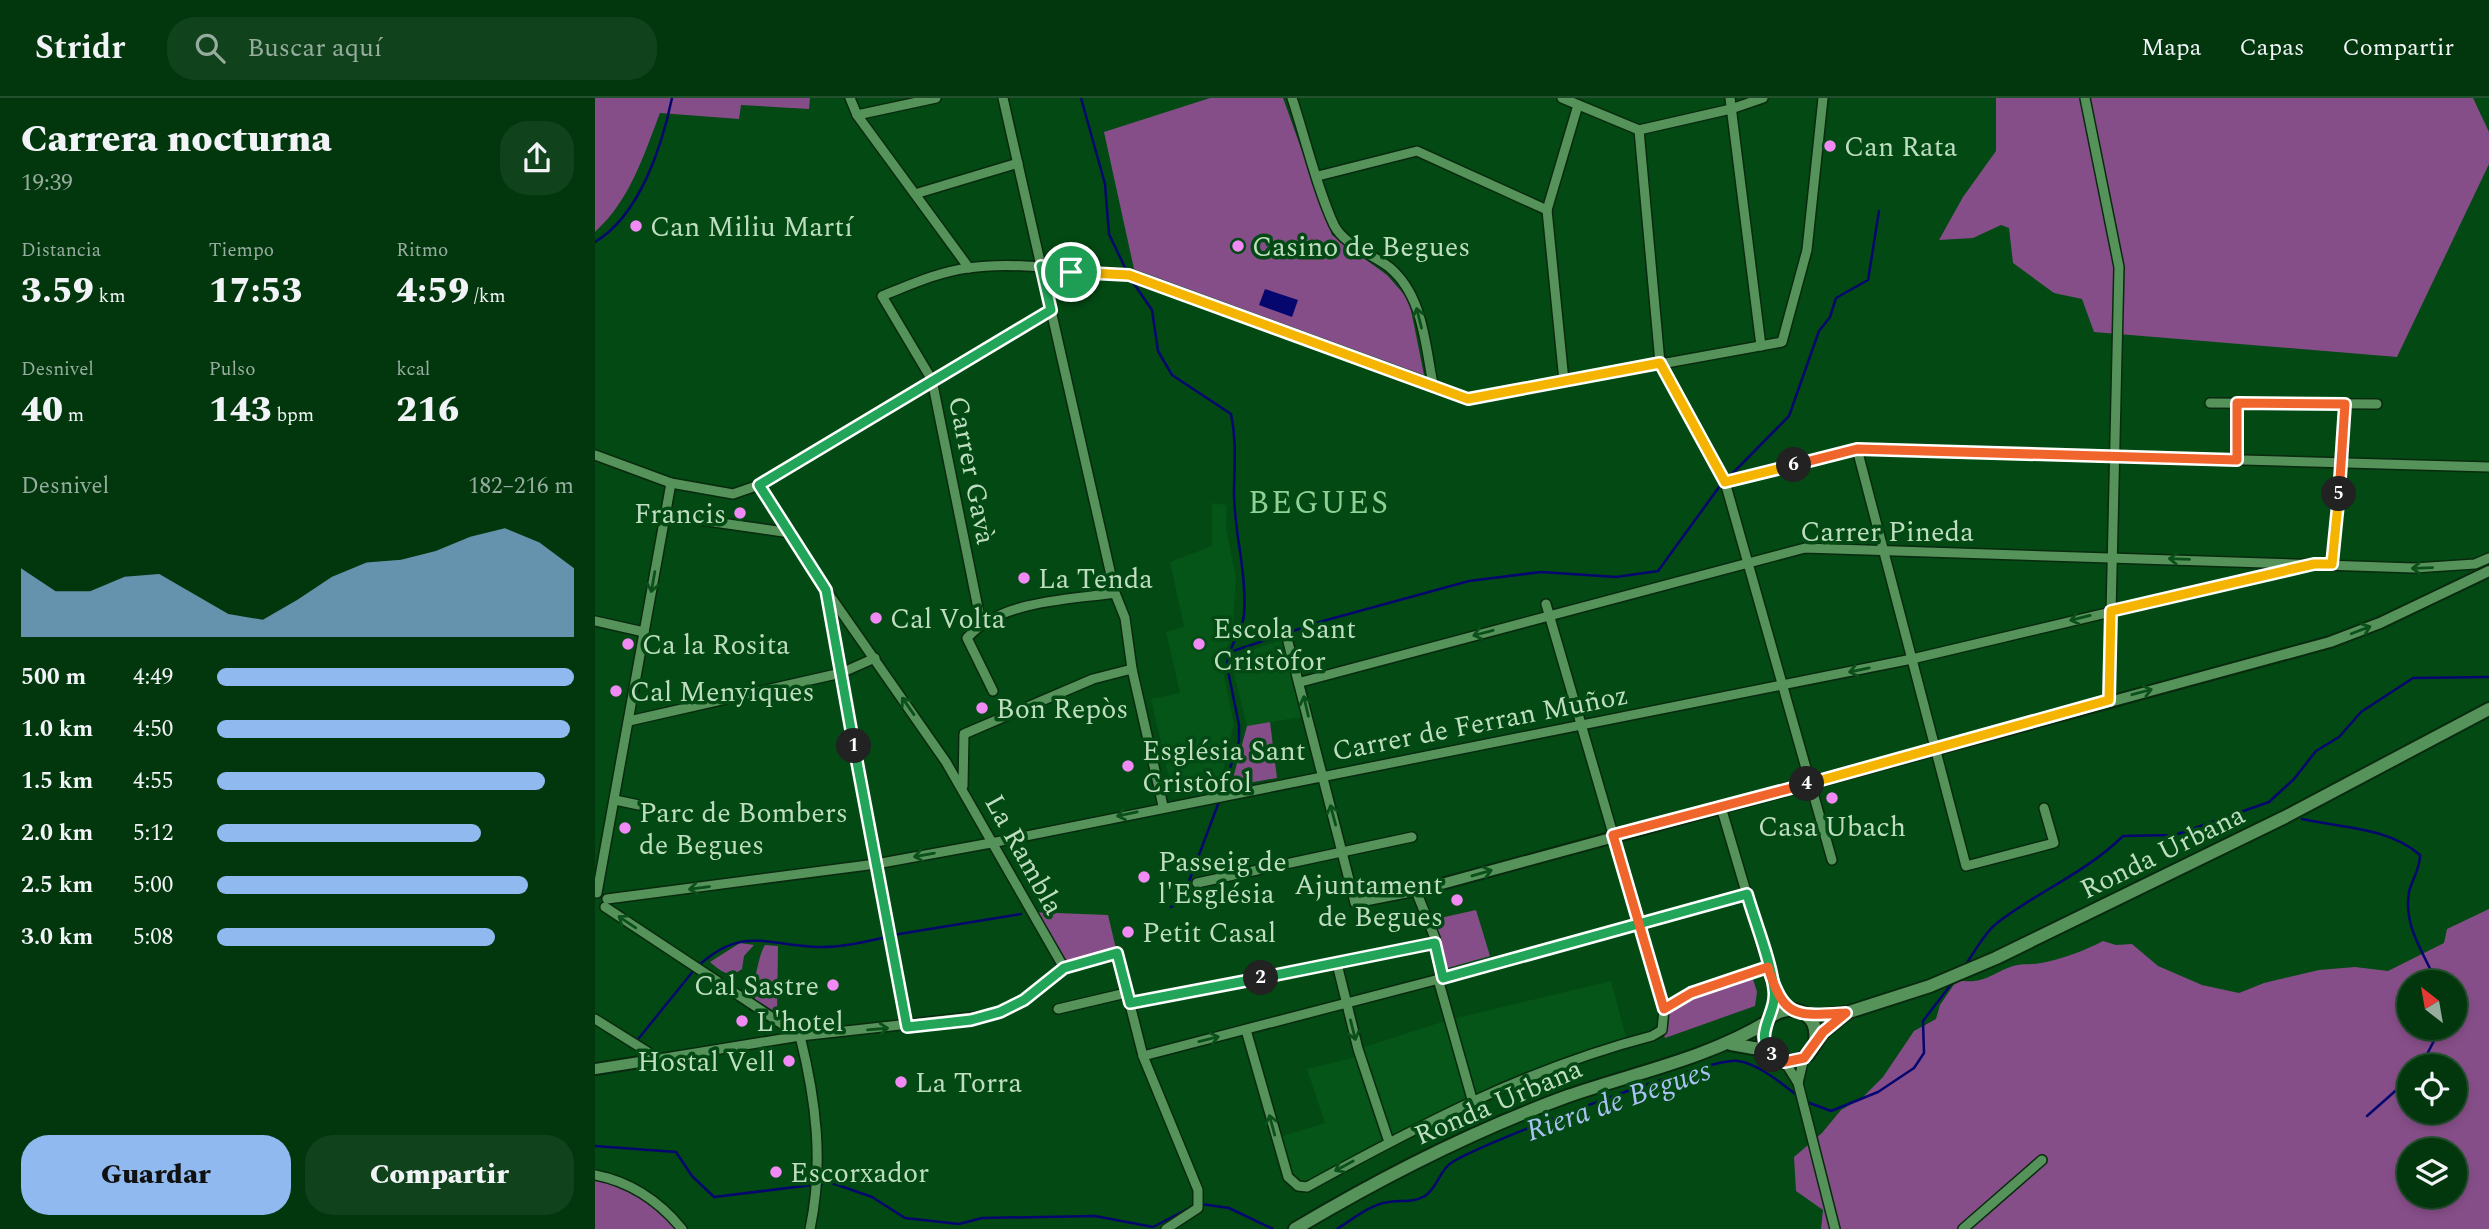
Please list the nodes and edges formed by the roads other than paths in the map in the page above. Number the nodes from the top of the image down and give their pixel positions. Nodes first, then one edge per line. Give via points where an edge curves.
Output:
1 (850, 98) edge
2 (936, 98) edge
3 (1003, 98) edge
4 (1292, 98) edge
5 (1562, 98) edge
6 (1730, 98) edge
7 (1763, 98) edge
8 (1822, 98) edge
9 (2085, 98) edge
10 (1579, 105) junction
11 (1731, 109) junction
12 (857, 115) junction
13 (1639, 130) junction
14 (1018, 163) junction
15 (1318, 176) junction
16 (915, 194) junction
17 (1547, 210) junction
18 (1041, 266) junction
19 (969, 268) junction
20 (1051, 310) junction
21 (1761, 346) junction
22 (1660, 363) junction
23 (932, 380) junction
24 (1564, 381) junction
25 (1433, 384) junction
26 (2210, 403) dead end
27 (2237, 403) junction
28 (2345, 404) junction
29 (2377, 404) dead end
30 (1857, 449) junction
31 (595, 455) edge
32 (2115, 456) junction
33 (2237, 460) junction
34 (2343, 463) junction
35 (2489, 467) edge
36 (671, 483) junction
37 (1725, 483) junction
38 (759, 485) junction
39 (665, 515) junction
40 (791, 533) junction
41 (1884, 551) junction
42 (2112, 557) junction
43 (2489, 558) edge
44 (1747, 564) junction
45 (2314, 564) junction
46 (2332, 564) junction
47 (2489, 571) edge
48 (826, 590) junction
49 (1115, 593) junction
50 (1546, 604) dead end
51 (2111, 611) junction
52 (1549, 616) junction
53 (595, 621) edge
54 (981, 623) junction
55 (644, 632) junction
56 (1288, 642) dead end
57 (875, 658) junction
58 (1912, 659) junction
59 (1132, 669) junction
60 (841, 673) junction
61 (1301, 682) junction
62 (1782, 686) junction
63 (993, 691) dead end
64 (2109, 700) junction
65 (2489, 709) edge
66 (629, 721) junction
67 (1581, 725) junction
68 (1935, 749) junction
69 (1322, 777) junction
70 (1810, 783) junction
71 (963, 788) junction
72 (615, 800) junction
73 (639, 805) dead end
74 (1163, 806) junction
75 (1721, 807) junction
76 (2044, 808) dead end
77 (1613, 835) junction
78 (1412, 837) dead end
79 (991, 843) junction
80 (1343, 854) junction
81 (1832, 860) dead end
82 (876, 864) junction
83 (1197, 883) dead end
84 (1416, 891) junction
85 (596, 893) edge
86 (1747, 894) junction
87 (602, 905) edge
88 (1639, 924) junction
89 (1435, 943) junction
90 (1337, 964) junction
91 (1768, 967) junction
92 (1064, 968) junction
93 (1441, 979) junction
94 (1775, 990) junction
95 (1128, 998) junction
96 (1347, 1004) junction
97 (1058, 1009) dead end
98 (1664, 1009) junction
99 (1787, 1009) junction
100 (1846, 1013) junction
101 (1808, 1017) junction
102 (595, 1019) edge
103 (1769, 1020) junction
104 (907, 1027) junction
105 (1246, 1030) junction
106 (800, 1036) junction
107 (1815, 1042) junction
108 (1731, 1044) junction
109 (1770, 1054) junction
110 (1143, 1056) junction
111 (1804, 1058) junction
112 (659, 1059) junction
113 (1785, 1062) junction
114 (595, 1069) edge
115 (1799, 1088) junction
116 (1472, 1099) junction
117 (1389, 1142) junction
118 (2042, 1160) dead end
119 (595, 1175) edge
120 (1833, 1227) edge
121 (1296, 1228) edge
122 (682, 1229) edge
123 (810, 1229) edge
124 (1166, 1229) edge
125 (1963, 1229) edge

1 - 12 street
2 - 12 street
3 - 14 street
4 - 15 street
5 - 10 street
6 - 11 street
7 - 11 street
8 - 21 street via 1807,250 1782,342
9 - 32 street via 2119,267
10 - 13 street
10 - 17 street
11 - 13 street
11 - 21 street
12 - 16 street
13 - 22 street
14 - 16 street
14 - 18 street
15 - 17 street via 1417,151
25 -> 15 street via 1418,310 1408,287 1335,228
16 - 19 street
17 - 24 street
18 - 19 street
18 - 20 street
18 - 25 street via 1140,280
19 - 23 street, Carrer Gavà via 932,276 882,296
20 - 23 street
20 - 49 street
21 - 22 street
22 - 24 street
22 - 37 street
23 - 38 street
23 - 54 street, Carrer Gavà
24 - 25 street via 1468,399
26 - 27 street
27 - 28 street
27 - 33 street
28 - 29 street
28 - 34 street
30 - 32 street
30 - 37 street
30 - 41 street
31 - 36 street
32 - 33 street
32 - 42 street
33 - 34 street
34 - 35 street
34 - 46 street
36 - 38 street via 733,494
36 - 39 street
37 - 44 street
38 - 40 street, La Rambla
39 - 40 street
39 -> 55 street
40 - 48 street, La Rambla
41 - 42 street, Carrer Pineda
41 - 44 street, Carrer Pineda via 1805,548
41 - 58 street
45 -> 42 street, Carrer Pineda
42 - 51 street
43 -> 46 street, Carrer Pineda via 2414,568
44 - 52 street, Carrer Pineda
44 - 62 street
45 - 46 street, Carrer Pineda
45 - 51 street, Carrer de Ferran Muñoz
64 -> 47 street via 2330,642
48 - 57 street, La Rambla
48 - 60 street
49 - 54 street via 1031,606
49 - 59 street via 1125,618
50 - 52 street
51 -> 58 street, Carrer de Ferran Muñoz
51 - 64 street
52 -> 61 street, Carrer Pineda
52 - 67 street
53 - 55 street
54 - 63 street via 967,638
55 - 66 street
56 - 61 street
57 - 60 street
71 -> 57 street, La Rambla
58 -> 62 street, Carrer de Ferran Muñoz
58 - 68 street
59 - 71 street via 1093,679 964,734
59 - 74 street
60 - 66 street
60 - 82 street
69 -> 61 street
62 - 67 street, Carrer de Ferran Muñoz
62 - 70 street
64 - 68 street
65 - 100 main road, Ronda Urbana via 2298,811 1996,958 1930,986
66 - 72 street
67 - 69 street, Carrer de Ferran Muñoz
67 - 77 street
68 - 70 street
68 - 76 street via 1966,866 2054,843
69 - 74 street, Carrer de Ferran Muñoz
80 -> 69 street
70 - 75 street
70 - 81 street
71 - 79 street, La Rambla
72 - 73 street
72 - 85 street
74 -> 79 street, Carrer de Ferran Muñoz
75 - 77 street
75 - 86 street
84 -> 77 street
77 - 88 street
78 - 80 street
79 -> 82 street, Carrer de Ferran Muñoz
79 - 92 street, La Rambla
80 - 83 street
80 - 84 street via 1356,903
82 -> 87 street, Carrer de Ferran Muñoz
82 - 104 street
84 - 89 street
85 - 87 street
86 - 88 street
86 - 91 street
106 -> 87 street
88 - 93 street
88 - 98 street
89 - 90 street
89 - 93 street
90 - 95 street
90 - 96 street
91 - 94 street
91 - 98 street via 1691,993
92 - 95 street via 1117,953
92 - 104 street via 1024,1000 1000,1012
93 - 96 street
93 - 116 street
94 - 99 street
94 - 103 street
95 - 97 street
95 - 110 street
96 - 105 street
96 -> 117 street
98 - 116 street via 1662,1030 1652,1036 1523,1077
99 - 101 main road, Ronda Urbana
99 - 103 main road, Ronda Urbana
100 - 101 main road, Ronda Urbana
100 - 107 main road, Ronda Urbana
101 - 107 main road
102 - 112 street
103 - 108 main road, Ronda Urbana
103 - 109 main road via 1763,1039
106 -> 104 street
110 -> 105 street
117 -> 105 street via 1307,1187 1292,1182
106 - 112 street
106 - 123 street via 814,1094 818,1173
107 - 111 main road, Ronda Urbana
108 - 109 main road
108 - 121 main road, Ronda Urbana via 1493,1125
109 - 113 main road
110 - 124 street via 1198,1191 1198,1208
111 - 113 main road
111 - 115 street
112 - 114 street
113 - 115 street
115 - 120 street
116 - 117 street
118 - 125 street
119 - 122 street via 639,1189

